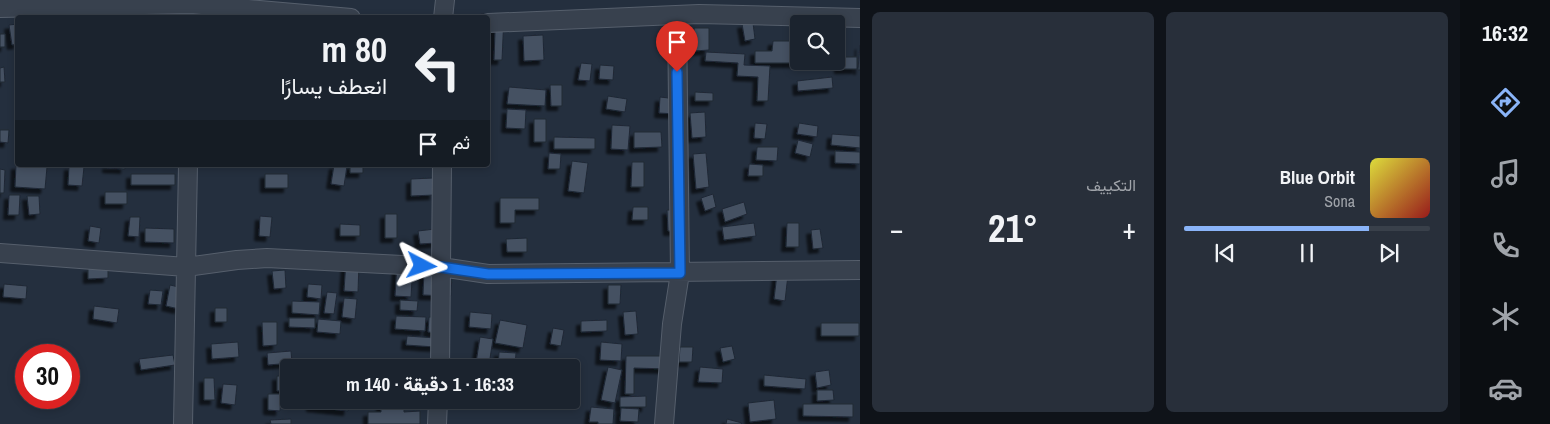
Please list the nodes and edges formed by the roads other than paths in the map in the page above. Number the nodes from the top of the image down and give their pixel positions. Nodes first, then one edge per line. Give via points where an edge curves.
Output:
1 (445, 0) edge
2 (192, 7) edge
3 (698, 7) edge
4 (0, 8) edge
5 (308, 15) edge
6 (444, 15) edge
7 (677, 15) junction
8 (860, 18) edge
9 (490, 23) edge
10 (188, 167) edge
11 (442, 167) edge
12 (0, 253) edge
13 (186, 267) junction
14 (441, 267) junction
15 (860, 270) edge
16 (680, 273) junction
17 (440, 359) edge
18 (438, 409) edge
19 (183, 424) edge
20 (437, 424) edge
21 (664, 424) edge

1 - 6 street
2 - 4 street
2 - 5 street
3 - 7 street
3 - 8 street
7 - 9 street
7 - 16 street
10 - 13 street
11 - 14 street
12 - 13 street
13 - 14 street via 267,258
13 - 19 street
14 - 16 street via 488,274
14 - 17 street
15 - 16 street
16 - 21 street via 672,324
18 - 20 street

